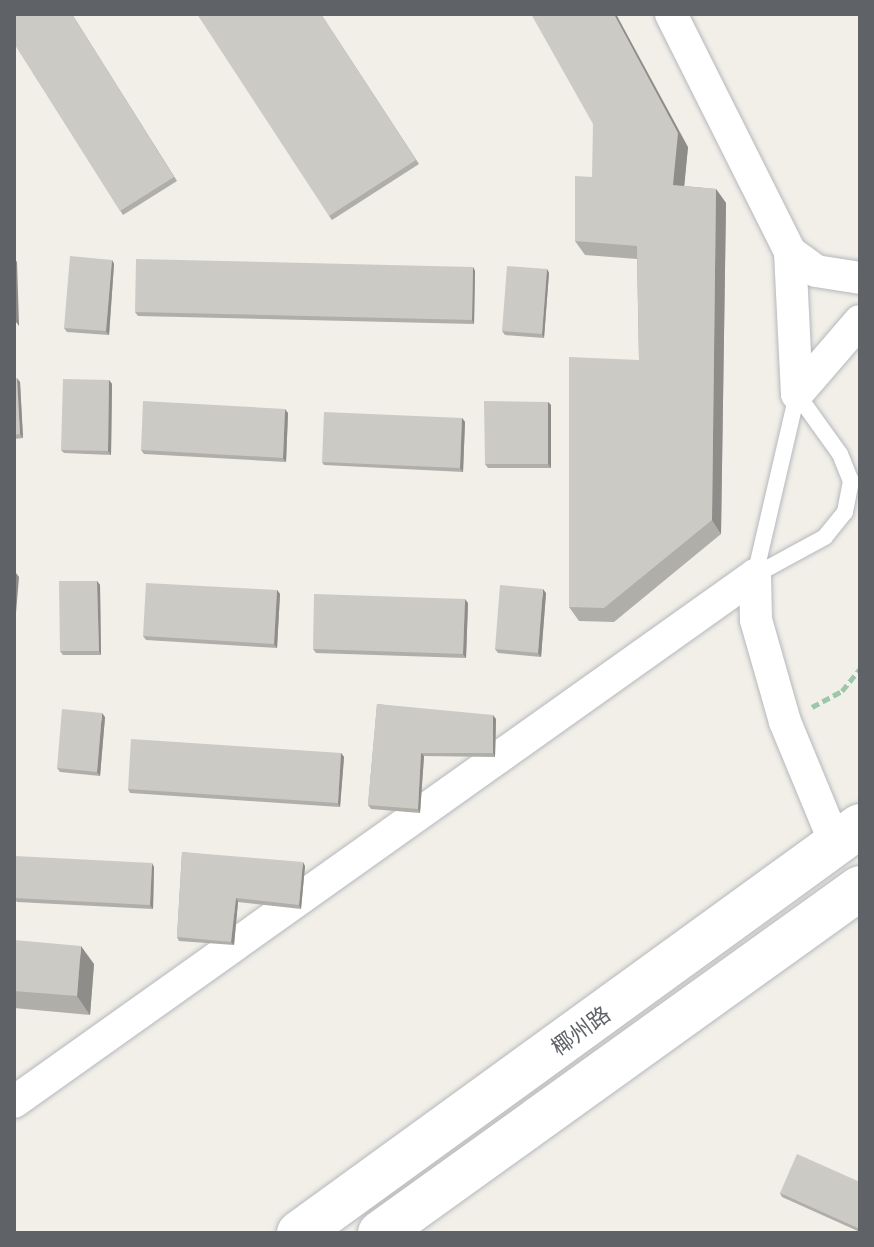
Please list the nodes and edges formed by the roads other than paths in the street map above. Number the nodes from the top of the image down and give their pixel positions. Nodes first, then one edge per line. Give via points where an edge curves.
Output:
1 (671, 14) edge
2 (790, 252) junction
3 (860, 278) edge
4 (860, 321) edge
5 (797, 394) junction
6 (755, 575) junction
7 (848, 834) edge
8 (860, 888) edge
9 (14, 1102) edge
10 (299, 1233) edge
11 (380, 1233) edge

1 - 2 street
2 - 3 street via 816,271
2 - 5 street
4 - 5 street
5 - 6 lane
5 - 6 lane via 840,454 851,481 845,512 825,537
6 - 7 street via 756,620 785,722
6 - 9 street
7 - 10 main road, 椰州路
8 - 11 main road

